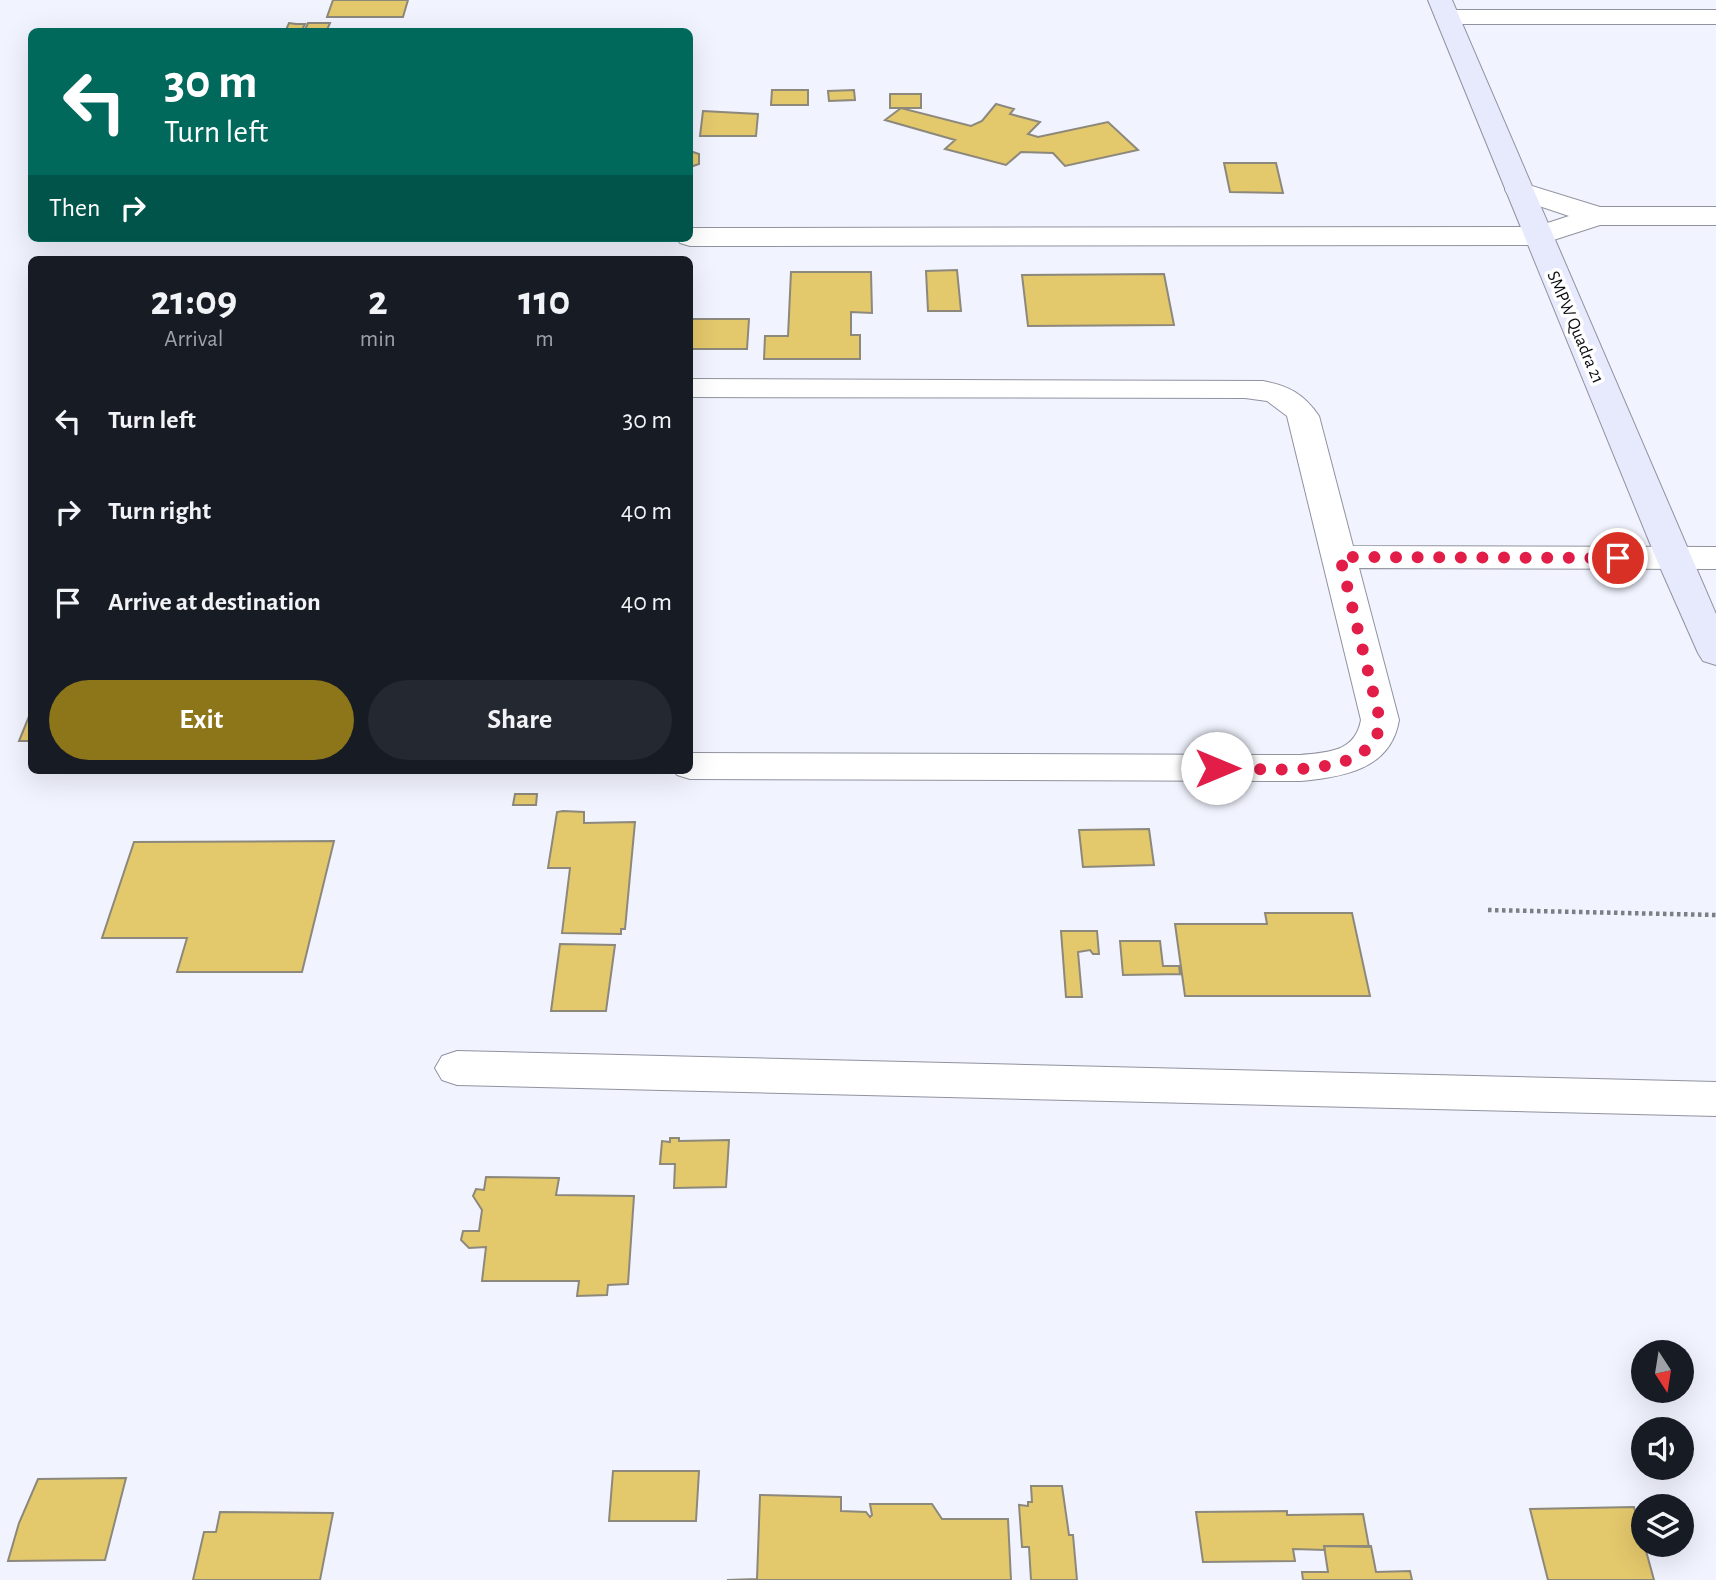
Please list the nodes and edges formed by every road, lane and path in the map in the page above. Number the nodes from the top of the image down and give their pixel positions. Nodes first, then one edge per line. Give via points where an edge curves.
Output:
1 (1443, 8) edge
2 (1716, 17) edge
3 (1518, 190) junction
4 (1597, 216) junction
5 (1716, 216) edge
6 (1538, 236) junction
7 (693, 237) edge
8 (693, 388) edge
9 (1340, 557) junction
10 (1673, 558) junction
11 (1716, 558) edge
12 (1716, 653) edge
13 (693, 765) edge
14 (1488, 910) dead end
15 (1716, 915) edge
16 (457, 1068) dead end
17 (1716, 1099) edge

1 - 2 street
1 - 3 street, SMPW Quadra 21
3 - 4 street
3 - 6 street, SMPW Quadra 21
4 - 5 street
4 - 6 street
6 - 7 street
6 - 10 street, SMPW Quadra 21
8 - 9 street via 1268,390 1295,403 1303,416
9 - 10 street
9 - 13 street via 1380,734 1355,758 1336,765
10 - 11 street
10 - 12 street, SMPW Quadra 21
14 - 15 path
16 - 17 street

